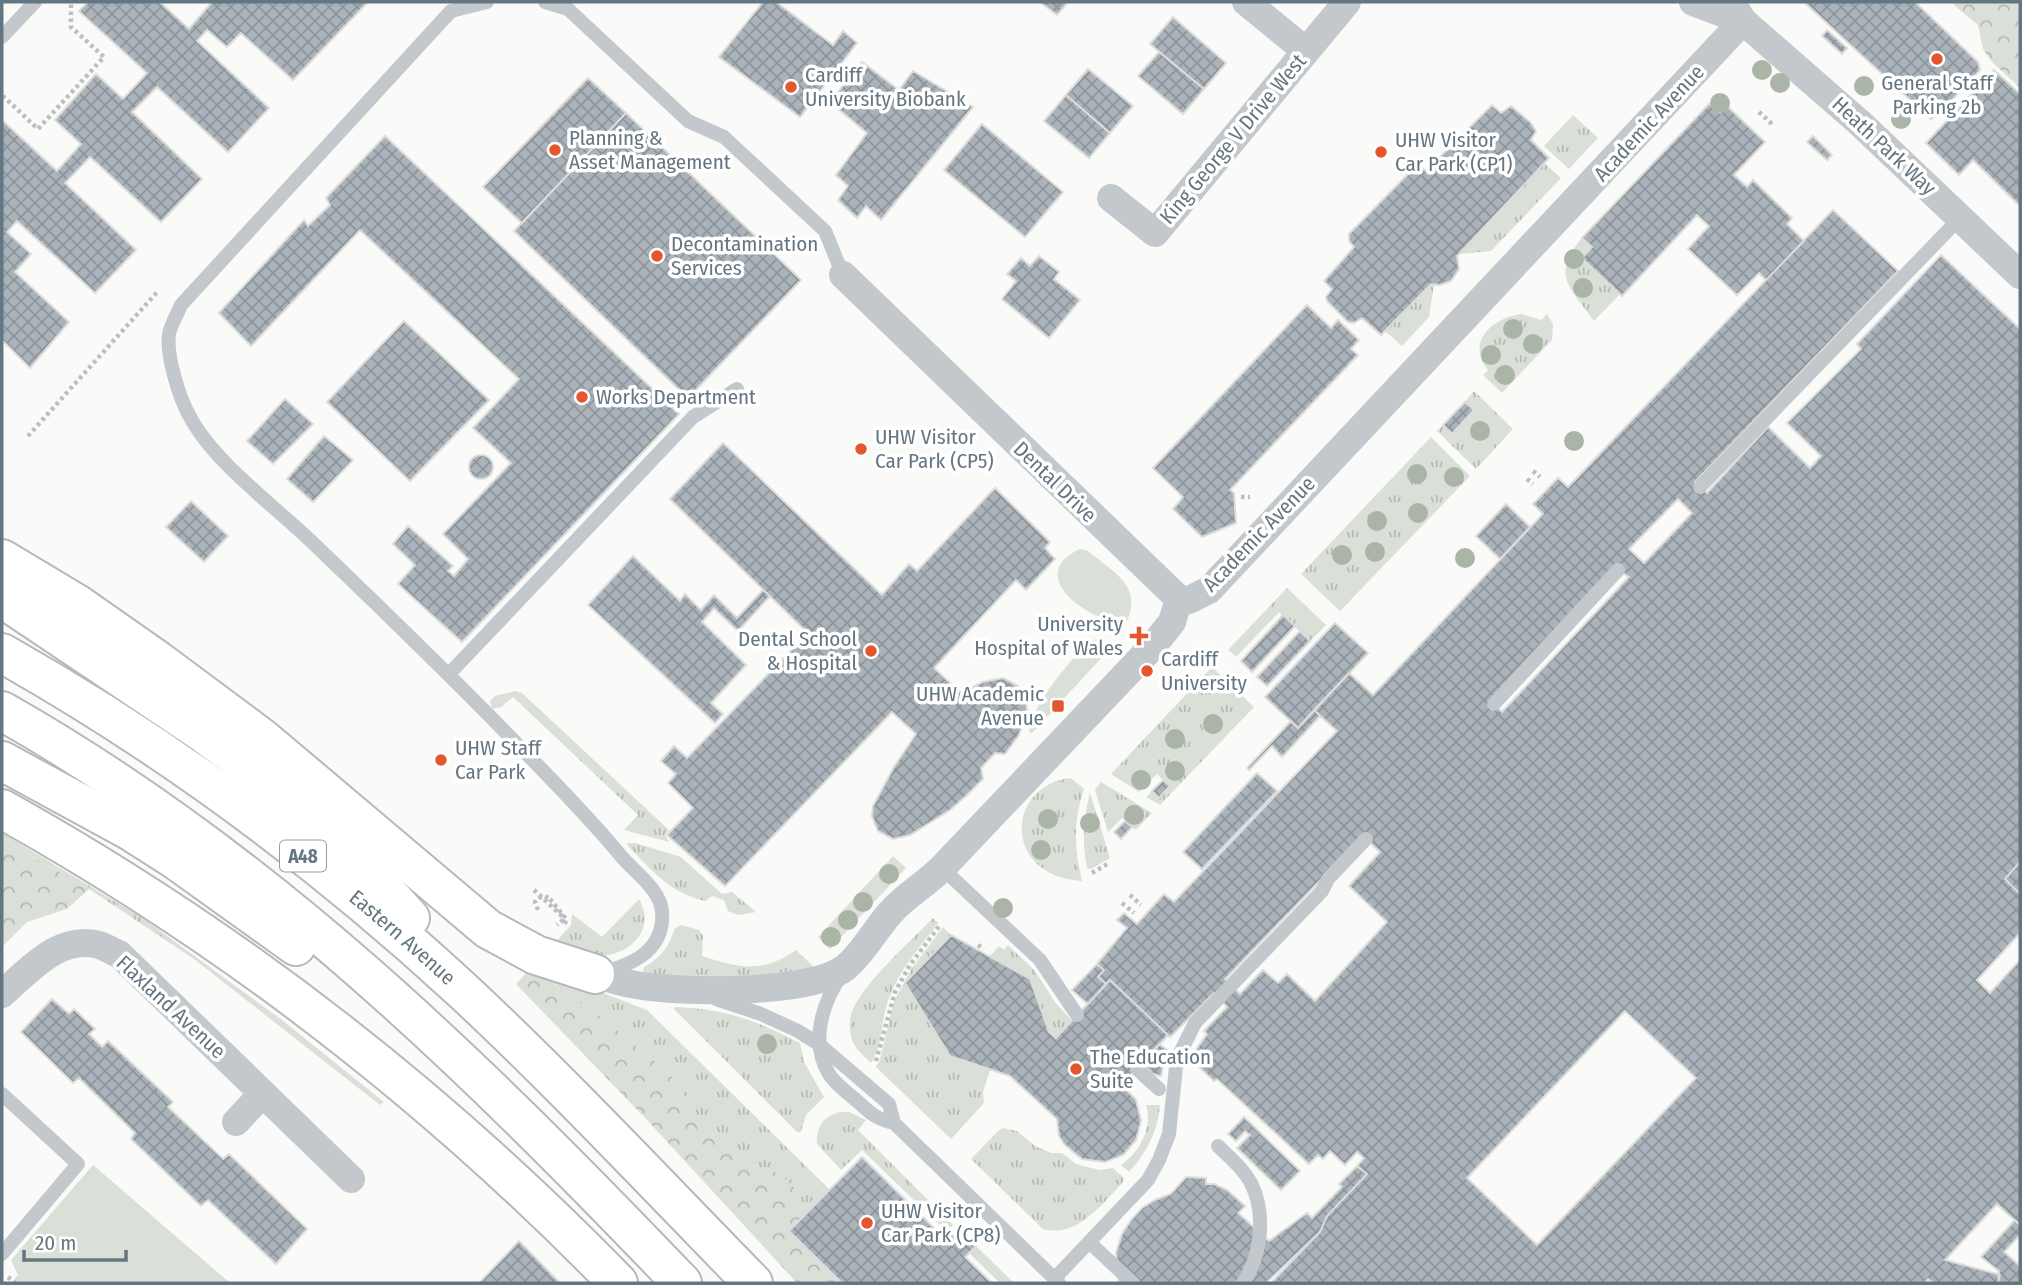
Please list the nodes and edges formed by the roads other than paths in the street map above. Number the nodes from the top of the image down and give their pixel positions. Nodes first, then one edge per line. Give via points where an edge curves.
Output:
1 (35, 2) edge
2 (486, 2) edge
3 (545, 2) edge
4 (1246, 2) edge
5 (1347, 2) edge
6 (1693, 2) edge
7 (1737, 11) edge
8 (2, 37) edge
9 (1306, 51) junction
10 (1111, 198) dead end
11 (1960, 218) junction
12 (844, 275) joint
13 (2020, 275) edge
14 (737, 389) dead end
15 (1700, 487) dead end
16 (2, 559) edge
17 (1618, 570) dead end
18 (2, 598) edge
19 (1179, 600) junction
20 (2, 653) edge
21 (449, 674) junction
22 (1494, 704) dead end
23 (2, 711) edge
24 (2, 761) edge
25 (2, 809) edge
26 (1366, 839) dead end
27 (942, 868) junction
28 (846, 968) junction
29 (595, 974) junction
30 (666, 989) junction
31 (2, 994) edge
32 (1077, 1015) dead end
33 (820, 1045) junction
34 (1137, 1069) dead end
35 (1159, 1089) dead end
36 (2, 1094) edge
37 (262, 1094) junction
38 (574, 1098) junction
39 (236, 1122) dead end
40 (538, 1134) junction
41 (1218, 1146) dead end
42 (351, 1179) dead end
43 (1089, 1242) junction
44 (2, 1254) edge
45 (1056, 1281) edge
46 (618, 1283) edge
47 (682, 1283) edge
48 (753, 1283) edge
49 (1133, 1283) edge
50 (1243, 1283) edge

1 - 8 lane
2 - 21 lane via 451,12 181,304 169,334 172,366 188,415 213,451
3 - 12 lane via 568,9 688,121 735,146 825,231
4 - 9 street
5 - 9 street, King George V Drive West
6 - 7 street, Heath Park Way
7 - 11 street, Heath Park Way
7 - 19 street, Academic Avenue via 1209,590
9 - 10 street, King George V Drive West via 1155,233
11 - 13 street, Heath Park Way
11 - 15 lane
12 - 19 street, Dental Drive
14 - 21 lane via 694,417
16 - 29 highway via 100,620 263,739 488,929 536,955
17 - 22 lane
18 - 38 highway via 205,734 311,814
19 - 27 street, Academic Avenue via 1172,622 1158,640
20 - 38 highway, Eastern Avenue / A48 via 125,727 287,843 370,909
21 - 29 lane via 597,827 651,888 662,908 661,931 649,953 621,968
23 - 40 highway, A48 via 109,777 244,873 411,1013
24 - 40 highway via 176,860 309,955
25 - 46 highway via 139,890 279,985 467,1139
26 - 43 lane via 1195,1023 1176,1067 1169,1134 1159,1160 1148,1180
27 - 28 street, Academic Avenue via 910,892
27 - 32 lane via 1040,960
28 - 30 street via 773,988
28 - 33 lane via 823,1009
29 - 30 street
30 - 33 lane via 737,1005
31 - 37 street, Flaxland Avenue via 61,947 98,945 120,954
33 - 45 lane via 830,1077 878,1120 894,1123
34 - 35 lane
36 - 44 lane via 78,1164
37 - 39 street
37 - 42 street, Flaxland Avenue
38 - 48 highway, Eastern Avenue / A48
40 - 47 highway, A48
41 - 50 lane via 1250,1181 1260,1211 1258,1246
43 - 45 lane
43 - 49 lane

